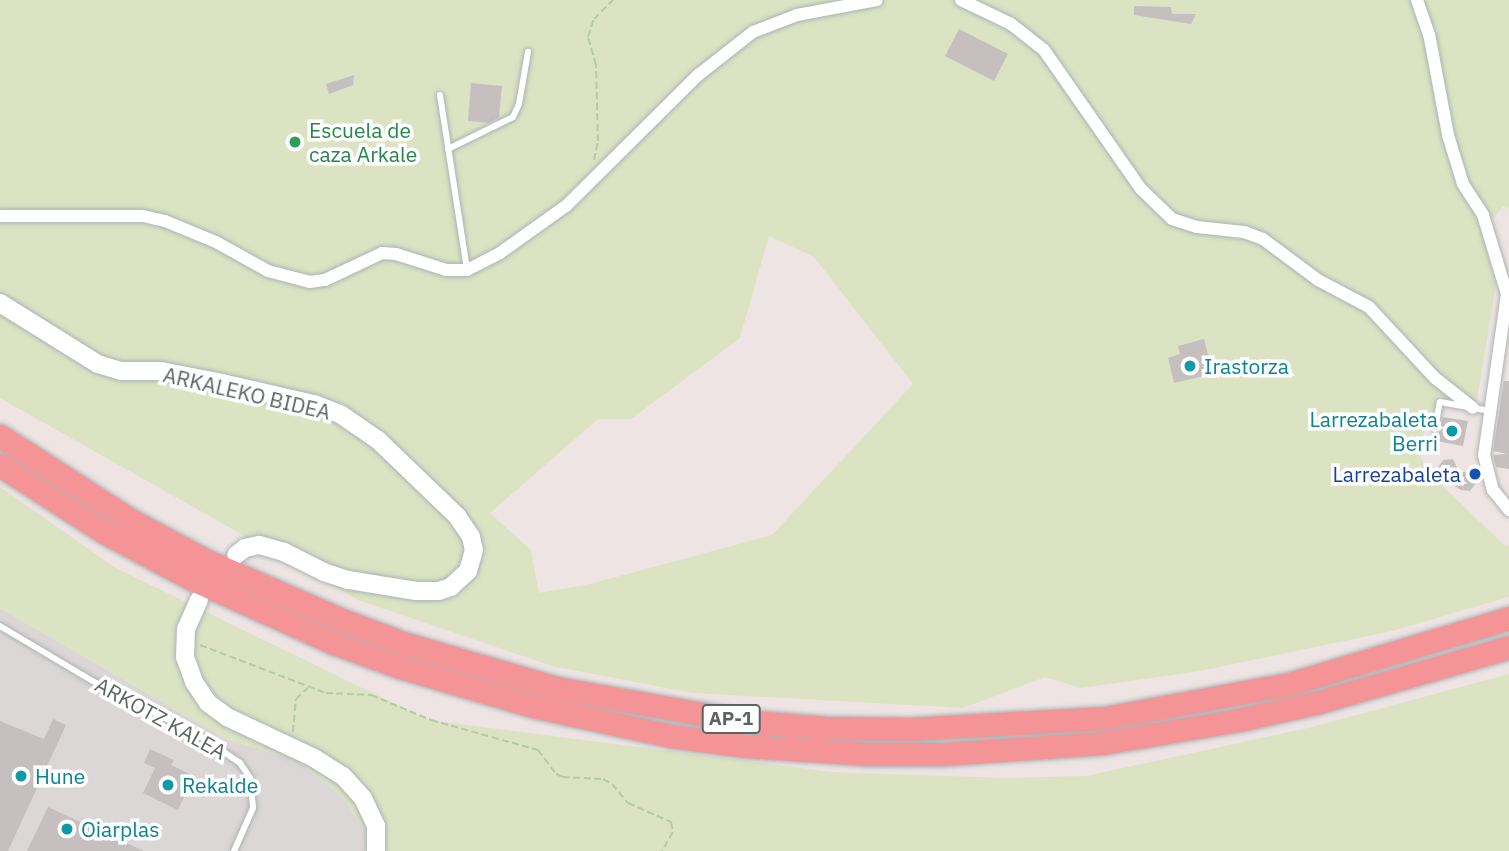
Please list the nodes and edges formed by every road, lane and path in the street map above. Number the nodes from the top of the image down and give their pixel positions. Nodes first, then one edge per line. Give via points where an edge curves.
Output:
1 (613, 0) edge
2 (877, 0) edge
3 (961, 0) edge
4 (1417, 0) edge
5 (527, 52) dead end
6 (440, 95) dead end
7 (448, 149) junction
8 (593, 162) dead end
9 (0, 216) edge
10 (467, 270) junction
11 (1508, 294) edge
12 (0, 303) edge
13 (1473, 408) junction
14 (1492, 411) junction
15 (1435, 429) dead end
16 (0, 436) edge
17 (0, 465) edge
18 (1509, 510) edge
19 (236, 555) dead end
20 (199, 600) dead end
21 (1509, 618) edge
22 (0, 626) edge
23 (186, 647) junction
24 (1509, 647) edge
25 (309, 687) junction
26 (284, 744) junction
27 (234, 851) edge
28 (376, 851) edge
29 (662, 851) edge

1 - 8 path via 594,19 588,37 596,72 598,141
2 - 10 street via 797,15 753,32 697,76 566,206 500,253
3 - 13 street via 1011,24 1044,50 1141,188 1171,219 1263,239 1318,280 1369,307 1435,378
4 - 11 street via 1463,184 1483,215
5 - 7 lane via 513,117
6 - 7 lane
7 - 10 lane
9 - 10 street via 143,216 216,242 268,271 310,282 325,280 382,253 446,270
11 - 14 street
12 - 19 street, ARKALEKO BIDEA via 98,364 222,383 340,414 378,440 457,516 474,550 468,571 451,587 439,591 348,580 259,545
13 - 14 lane
13 - 15 lane via 1440,402
14 - 18 street via 1485,467 1493,490
16 - 21 highway, AP-1 via 205,560 407,645 556,688 742,721 909,729 1105,718 1293,683
17 - 24 highway, AP-1 via 104,531 190,578 334,643 537,707 659,734 746,747 943,754 1103,743 1319,702
20 - 23 street via 186,629
22 - 27 lane, ARKOTZ KALEA via 96,683 197,734 240,763 250,778 253,808
23 - 25 path via 202,646
23 - 26 street via 194,682 208,703
25 - 26 path via 296,699 293,733
25 - 29 path via 331,694 371,695 431,720 538,750 562,777 603,779 628,803 671,822 673,832
26 - 28 street via 343,776 363,798 376,826

